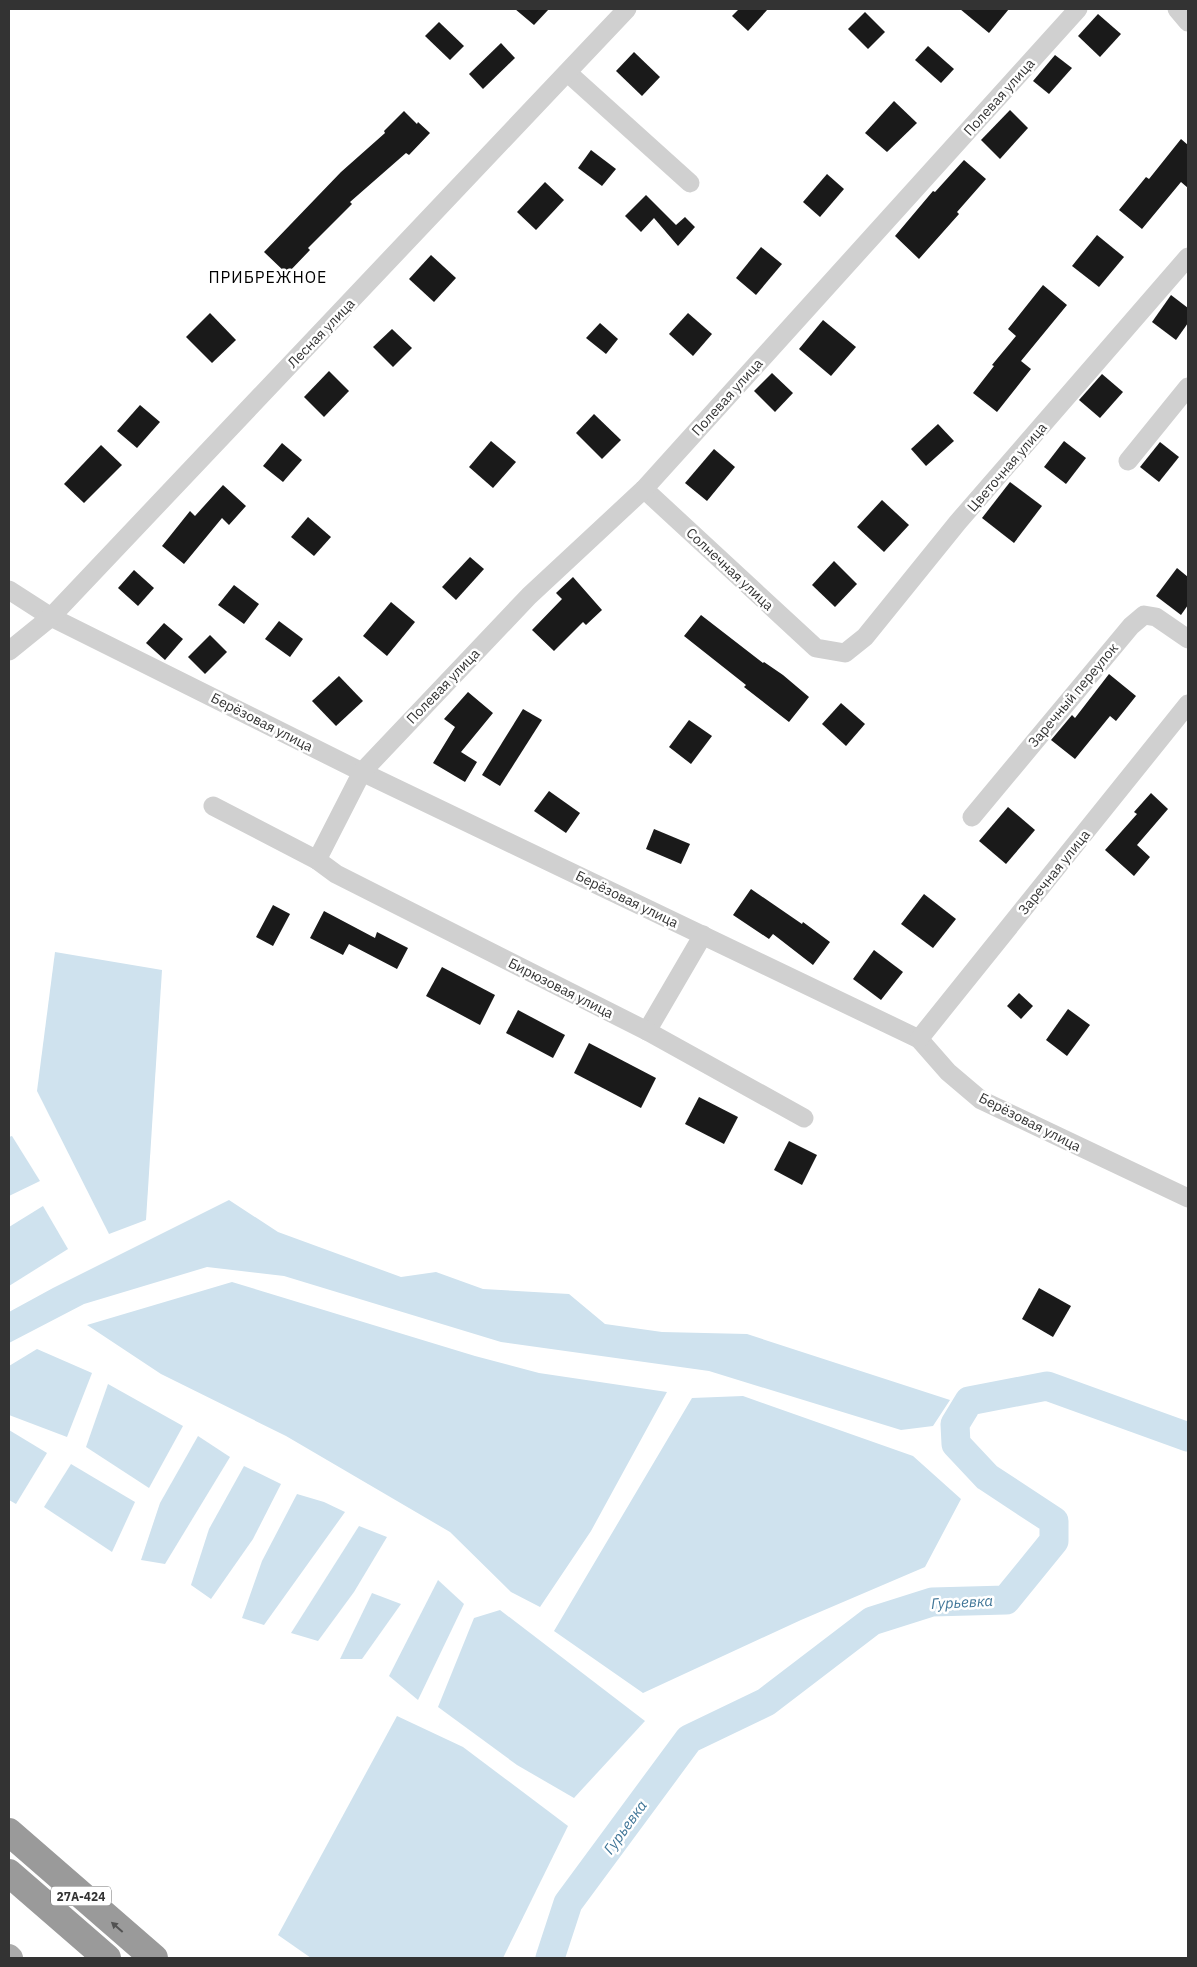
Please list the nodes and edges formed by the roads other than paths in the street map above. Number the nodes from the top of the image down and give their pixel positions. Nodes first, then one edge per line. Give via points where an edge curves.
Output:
1 (627, 9) edge
2 (1078, 9) edge
3 (1177, 9) edge
4 (1188, 22) edge
5 (568, 74) junction
6 (690, 183) dead end
7 (1188, 258) edge
8 (1188, 387) edge
9 (1128, 461) dead end
10 (644, 489) junction
11 (9, 590) edge
12 (51, 617) junction
13 (1188, 639) edge
14 (816, 648) joint
15 (9, 651) edge
16 (1188, 704) edge
17 (362, 772) junction
18 (213, 806) dead end
19 (972, 817) dead end
20 (317, 860) junction
21 (703, 935) junction
22 (647, 1031) junction
23 (919, 1039) junction
24 (804, 1118) dead end
25 (1188, 1198) edge
26 (9, 1832) edge
27 (9, 1873) edge
28 (107, 1958) edge
29 (154, 1958) edge

1 - 5 street, Лесная улица
2 - 10 street, Полевая улица
3 - 4 street
5 - 6 street
5 - 12 street, Лесная улица
7 - 14 street, Цветочная улица via 958,522 864,637 845,653
8 - 9 street
10 - 14 street, Солнечная улица
10 - 17 street, Полевая улица via 529,596
11 - 12 street, Берёзовая улица
12 - 15 street, Лесная улица
12 - 17 street, Берёзовая улица
13 - 19 street, Заречный переулок via 1156,617 1144,615 1131,626
16 - 23 street, Заречная улица
17 - 20 street
17 - 21 street, Берёзовая улица
18 - 20 street, Бирюзовая улица
20 - 22 street, Бирюзовая улица via 336,874
21 - 22 street
21 - 23 street, Берёзовая улица
22 - 24 street, Бирюзовая улица
23 - 25 street, Берёзовая улица via 948,1072 981,1100
29 -> 26 highway, 27А-424
27 - 28 highway, 27А-424

